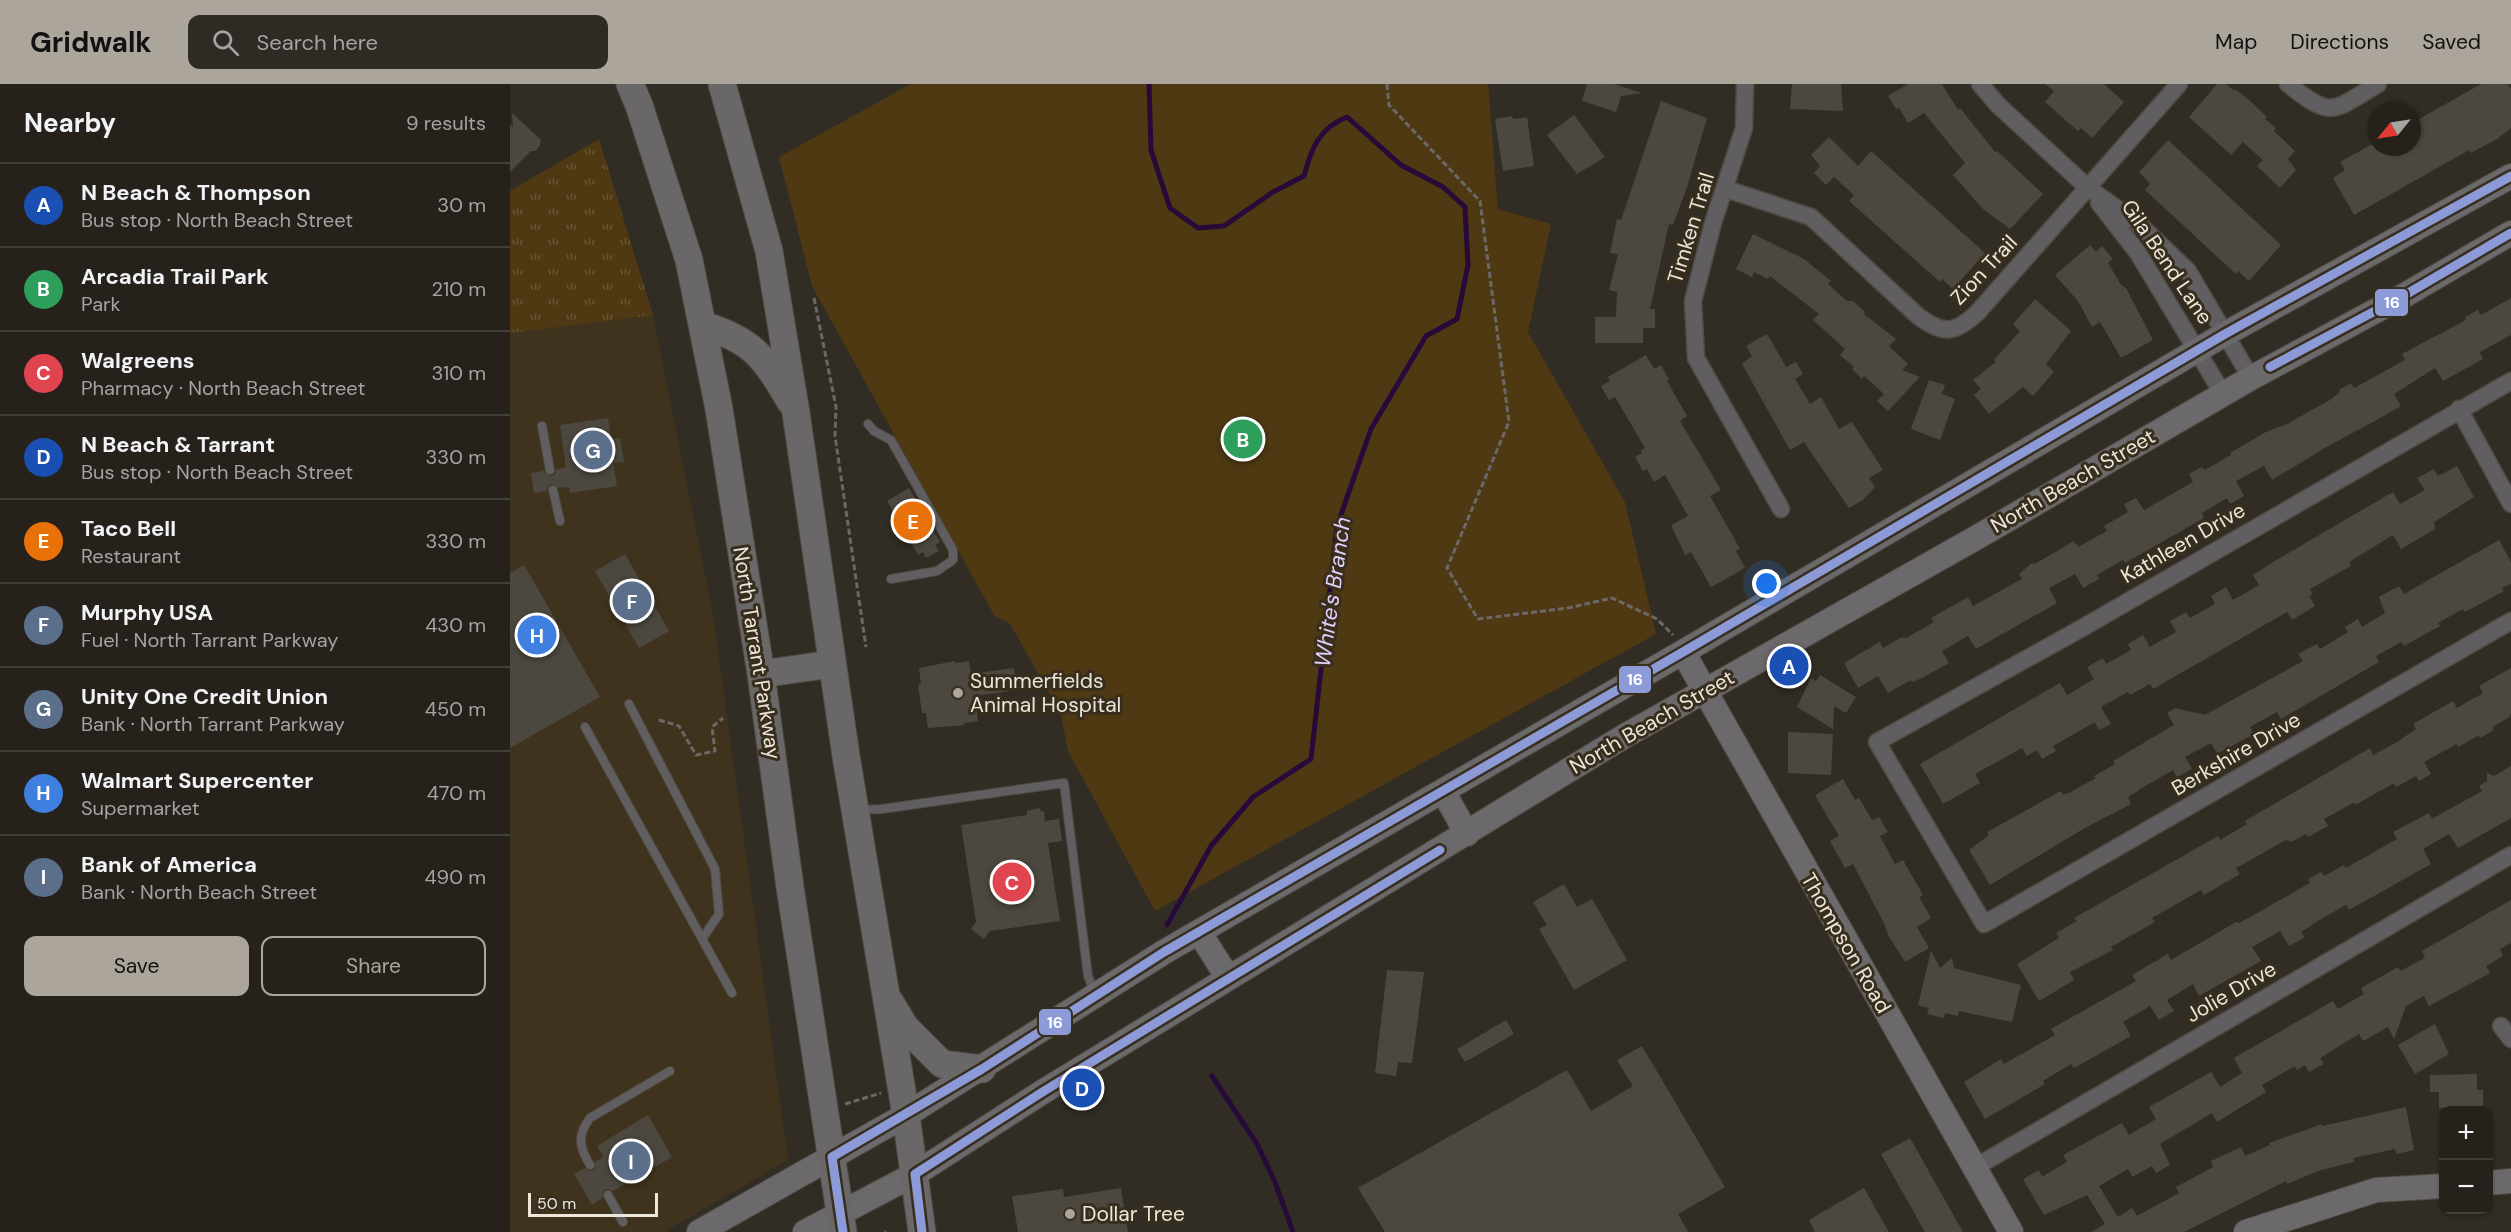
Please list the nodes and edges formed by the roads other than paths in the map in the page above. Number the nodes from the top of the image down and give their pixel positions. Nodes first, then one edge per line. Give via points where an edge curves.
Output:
1 (630, 84) edge
2 (722, 84) edge
3 (1745, 84) edge
4 (1980, 84) edge
5 (2179, 84) edge
6 (2288, 84) edge
7 (2378, 84) edge
8 (2511, 176) edge
9 (2088, 188) junction
10 (1726, 189) junction
11 (2511, 233) edge
12 (702, 325) junction
13 (2225, 334) junction
14 (2199, 350) junction
15 (2251, 378) junction
16 (2511, 381) edge
17 (2223, 394) junction
18 (2459, 409) junction
19 (796, 413) junction
20 (868, 424) dead end
21 (542, 426) dead end
22 (550, 470) dead end
23 (553, 489) dead end
24 (2511, 504) edge
25 (1781, 509) dead end
26 (560, 521) dead end
27 (891, 579) dead end
28 (2511, 621) edge
29 (1678, 644) junction
30 (832, 664) junction
31 (761, 674) junction
32 (1705, 691) junction
33 (629, 704) dead end
34 (585, 728) dead end
35 (1443, 791) junction
36 (855, 811) junction
37 (1467, 834) junction
38 (2511, 855) edge
39 (1984, 924) joint
40 (1199, 932) junction
41 (702, 939) junction
42 (1228, 978) junction
43 (732, 993) dead end
44 (885, 995) junction
45 (1095, 996) junction
46 (982, 1069) junction
47 (670, 1071) dead end
48 (906, 1115) junction
49 (832, 1157) junction
50 (590, 1165) dead end
51 (1974, 1168) junction
52 (915, 1174) junction
53 (2511, 1181) edge
54 (2493, 1183) edge
55 (2439, 1186) edge
56 (608, 1195) dead end
57 (623, 1222) dead end
58 (842, 1222) edge
59 (699, 1232) edge
60 (805, 1232) edge
61 (922, 1232) edge
62 (2011, 1232) edge
63 (2246, 1232) edge

1 - 12 main road, North Tarrant Parkway via 689,260
2 - 19 main road via 770,251
3 - 10 street, Timken Trail via 1744,128
4 - 9 street, Gila Bend Lane
5 - 9 street, Zion Trail
6 - 7 street via 2319,107 2330,109
8 - 13 main road
9 - 10 street, Zion Trail via 1978,312 1966,324 1951,330 1933,328 1918,316 1811,217
9 - 13 street, Gila Bend Lane via 2140,225 2188,272
9 - 14 street, Gila Bend Lane via 2138,253
10 - 25 street, Timken Trail via 1692,301 1696,358
11 - 15 main road, North Beach Street
12 - 19 main road via 741,339 768,366
12 - 31 main road, North Tarrant Parkway
13 - 14 main road
13 - 15 street, Gila Bend Lane
14 - 17 street, Gila Bend Lane
14 - 29 main road
15 - 17 main road, North Beach Street
16 - 18 street, Kathleen Drive
17 - 32 main road, North Beach Street
18 - 24 street
18 - 39 street, Kathleen Drive via 1877,742
19 - 30 main road
20 - 27 lane via 891,440 953,550 953,560 937,571
21 - 22 lane
23 - 26 lane
28 - 39 street, Berkshire Drive
29 - 32 main road, Thompson Road
29 - 35 main road
30 - 31 main road
30 - 36 main road
31 - 49 main road, North Tarrant Parkway
32 - 37 main road, North Beach Street
32 - 51 main road, Thompson Road
33 - 41 lane via 715,869 719,914
34 - 41 lane
35 - 37 main road
35 - 40 main road
36 - 44 main road
36 - 45 lane via 1064,783 1088,976
37 - 42 main road, North Beach Street
38 - 51 street, Jolie Drive
40 - 42 main road
40 - 45 main road
41 - 43 lane
42 - 52 main road, North Beach Street
44 - 46 main road via 905,1027 942,1064
44 - 48 main road
45 - 46 main road
46 - 48 main road
47 - 50 lane via 590,1118 581,1130 583,1153
48 - 49 main road
48 - 52 main road
49 - 58 main road, North Tarrant Parkway
49 - 59 main road
51 - 62 main road, Thompson Road
52 - 58 main road, North Beach Street
52 - 61 main road
53 - 54 main road
55 - 63 main road via 2376,1190
56 - 57 lane
58 - 60 main road, North Beach Street

